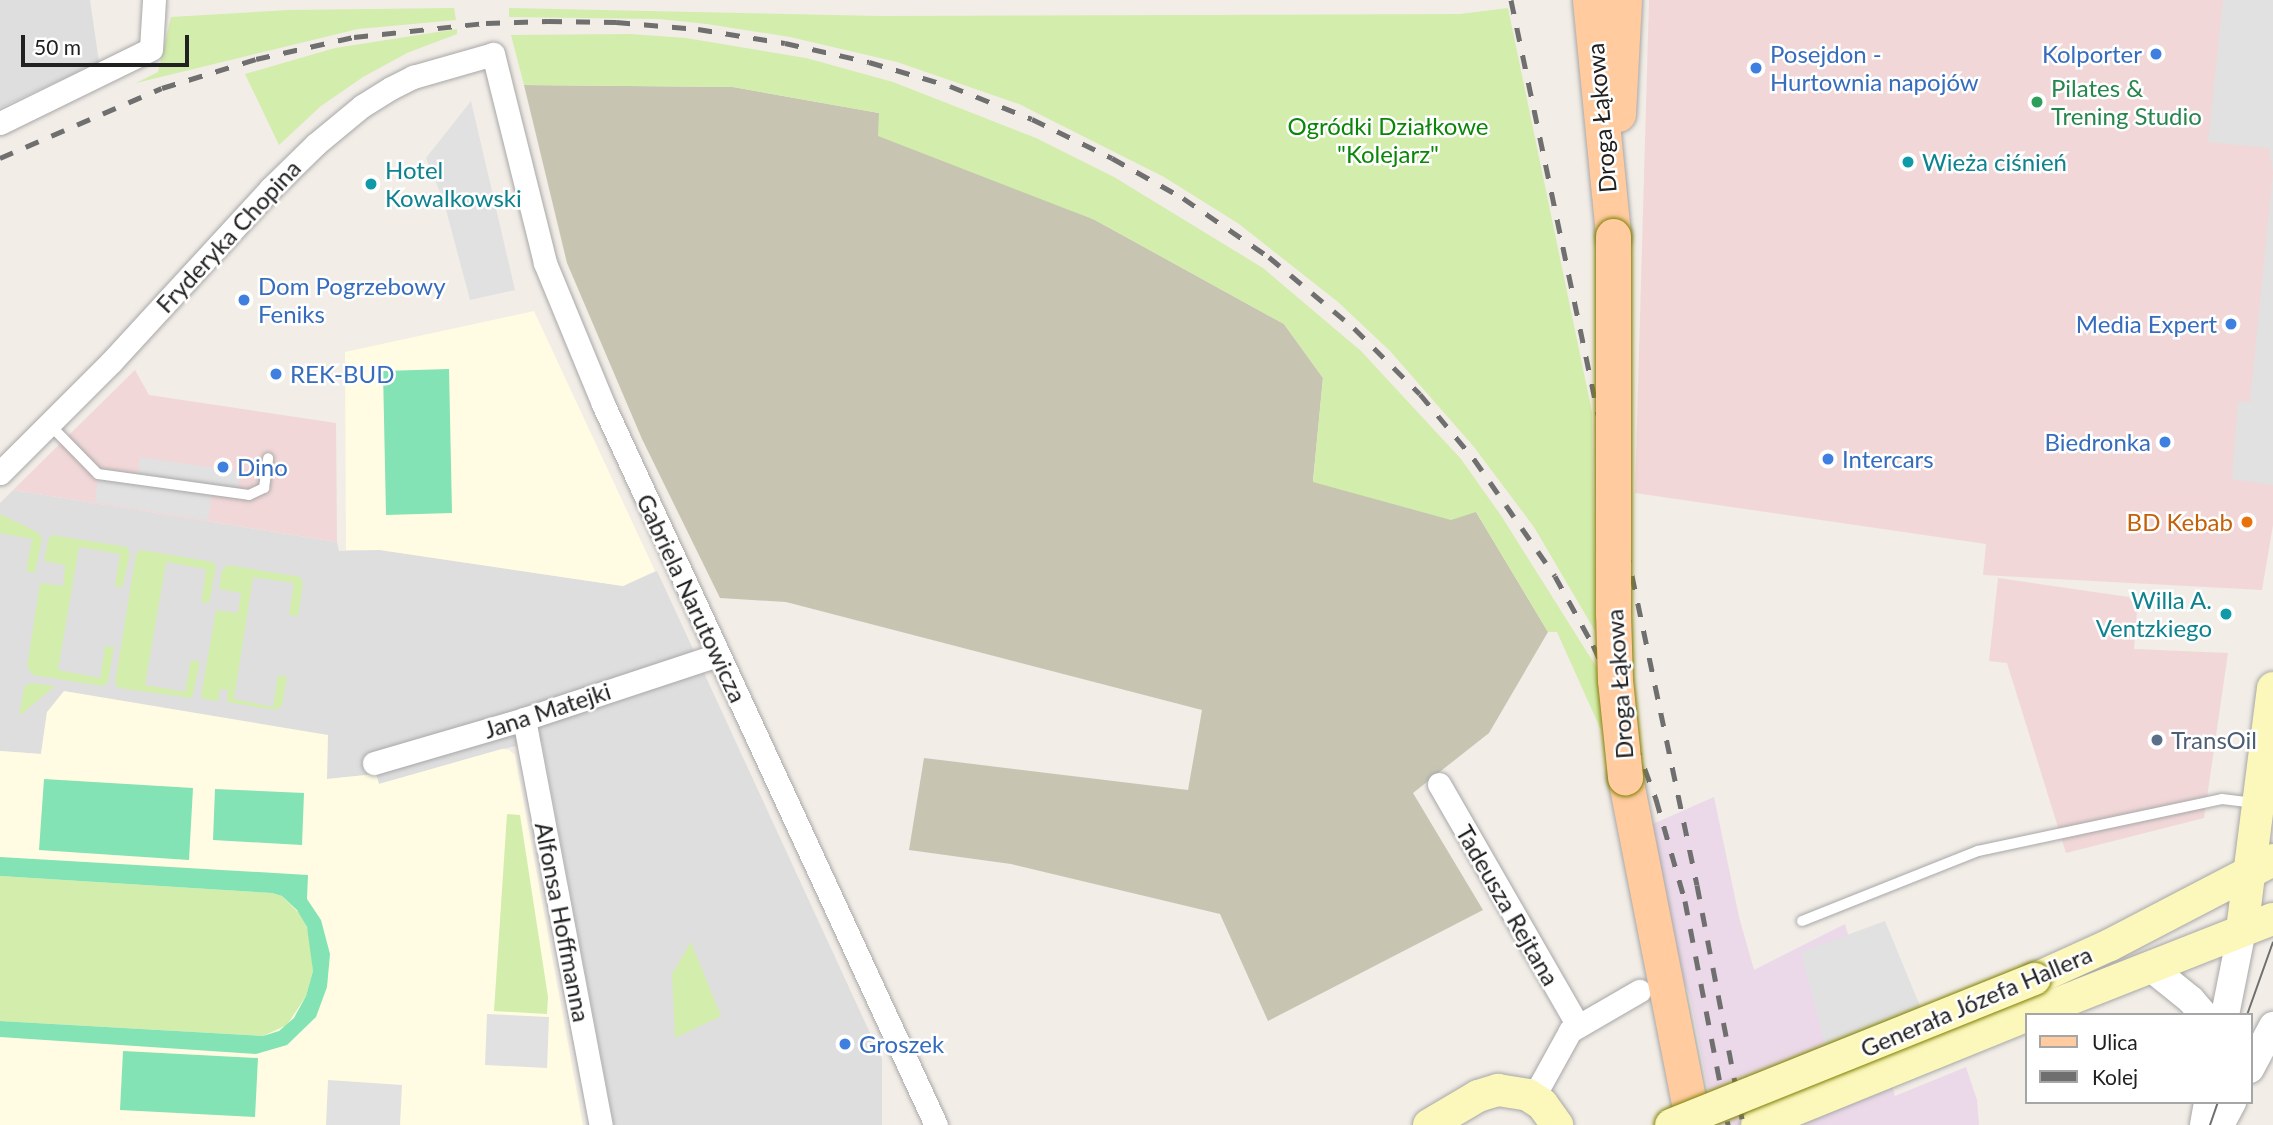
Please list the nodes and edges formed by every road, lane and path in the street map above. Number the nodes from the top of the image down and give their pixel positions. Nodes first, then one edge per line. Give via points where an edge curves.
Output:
1 (154, 0) edge
2 (1590, 0) edge
3 (1624, 0) edge
4 (494, 54) joint
5 (0, 123) edge
6 (1612, 236) junction
7 (49, 424) junction
8 (268, 458) dead end
9 (0, 473) edge
10 (718, 655) junction
11 (2273, 688) edge
12 (524, 719) junction
13 (374, 763) dead end
14 (1439, 784) dead end
15 (2257, 803) junction
16 (2261, 865) edge
17 (2273, 919) edge
18 (1802, 921) dead end
19 (2242, 930) junction
20 (2149, 966) junction
21 (1639, 991) dead end
22 (2034, 1013) edge
23 (2202, 1013) edge
24 (2224, 1013) edge
25 (2024, 1017) edge
26 (1578, 1026) junction
27 (2273, 1026) edge
28 (2252, 1065) edge
29 (1533, 1098) junction
30 (2208, 1104) edge
31 (2231, 1104) edge
32 (601, 1125) edge
33 (936, 1125) edge
34 (1429, 1125) edge
35 (1557, 1125) edge
36 (1671, 1125) edge
37 (1693, 1125) edge
38 (1757, 1125) edge
39 (2203, 1125) edge
40 (2220, 1125) edge

1 - 5 street via 151,49
2 - 6 main road, Droga Łąkowa
3 - 6 main road, Droga Łąkowa
4 - 7 street, Fryderyka Chopina via 402,82 362,106 316,144
4 - 10 street, Gabriela Narutowicza via 545,263 603,404
6 - 37 main road, Droga Łąkowa, bridge via 1615,680 1625,776
7 - 8 lane via 98,474 249,495 264,488
7 - 9 street, Fryderyka Chopina
10 - 12 street, Jana Matejki
10 - 33 street, Gabriela Narutowicza
11 - 15 main road
12 - 13 street, Jana Matejki
12 - 32 street, Alfonsa Hoffmanna
14 - 26 street, Tadeusza Rejtana
15 - 16 main road
15 - 18 lane via 2222,799 1978,851
16 - 19 main road
16 - 36 main road, Generała Józefa Hallera, bridge via 2035,979
17 - 19 main road, Generała Józefa Hallera
19 - 20 main road, Generała Józefa Hallera
19 - 24 street
20 - 22 main road, Generała Józefa Hallera
20 - 23 street
21 - 26 street
25 - 38 main road, Generała Józefa Hallera
26 - 29 street via 1562,1042
27 - 28 street
29 - 34 main road via 1498,1090 1478,1096
29 - 35 main road via 1554,1116
30 - 39 street
31 - 40 street

